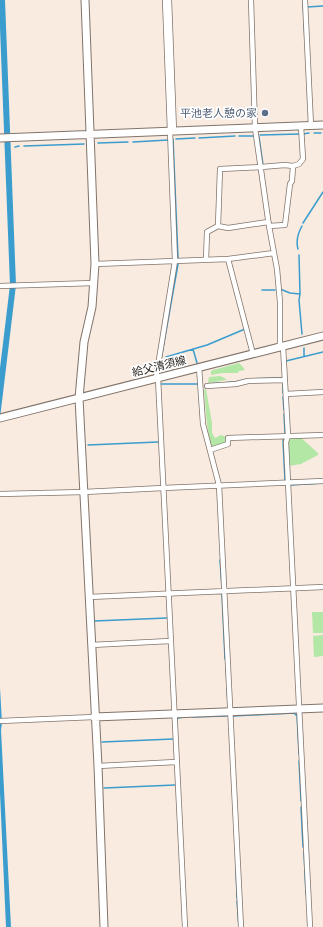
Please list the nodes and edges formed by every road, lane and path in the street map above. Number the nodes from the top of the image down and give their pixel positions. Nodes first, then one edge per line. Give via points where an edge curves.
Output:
1 (85, 0) edge
2 (165, 0) edge
3 (169, 0) edge
4 (251, 0) edge
5 (305, 0) edge
6 (323, 125) edge
7 (301, 126) junction
8 (311, 126) junction
9 (255, 128) junction
10 (172, 131) junction
11 (90, 135) junction
12 (2, 138) edge
13 (293, 166) junction
14 (261, 167) junction
15 (268, 224) junction
16 (218, 226) junction
17 (274, 253) junction
18 (228, 259) junction
19 (206, 260) junction
20 (175, 261) junction
21 (95, 264) junction
22 (94, 283) junction
23 (0, 286) edge
24 (323, 336) edge
25 (282, 347) junction
26 (253, 354) junction
27 (199, 367) junction
28 (157, 378) junction
29 (285, 380) junction
30 (206, 386) dead end
31 (323, 392) edge
32 (286, 394) junction
33 (79, 398) junction
34 (1, 417) edge
35 (323, 435) edge
36 (288, 436) junction
37 (210, 450) junction
38 (323, 481) edge
39 (288, 482) junction
40 (220, 485) junction
41 (163, 488) junction
42 (84, 492) junction
43 (0, 494) edge
44 (323, 587) edge
45 (293, 589) junction
46 (224, 592) junction
47 (168, 594) junction
48 (89, 597) junction
49 (170, 641) junction
50 (91, 644) junction
51 (323, 708) edge
52 (299, 709) junction
53 (230, 711) junction
54 (174, 714) junction
55 (94, 717) junction
56 (2, 721) edge
57 (176, 762) junction
58 (98, 766) junction
59 (104, 927) edge
60 (185, 927) edge
61 (241, 927) edge
62 (310, 927) edge

1 - 11 street
2 - 10 street
3 - 10 street
4 - 9 street
5 - 8 street
6 - 8 street
7 - 8 street
7 - 9 street
7 - 13 street via 303,160
9 - 10 street
9 - 14 street
10 - 11 street
10 - 20 street
11 - 12 street
11 - 21 street
13 - 14 street
13 - 15 street via 285,225
14 - 15 street
14 - 16 street via 220,169
15 - 16 street via 228,228
15 - 17 street
16 - 19 street via 207,232
17 - 18 street
17 - 25 street
18 - 19 street
18 - 26 street
19 - 20 street
20 - 21 street
20 - 28 street
21 - 22 street
22 - 23 street
22 - 33 street via 92,307 84,342
24 - 25 street, 給父清須線
25 - 26 street, 給父清須線
25 - 29 street
26 - 27 street, 給父清須線
27 - 28 street, 給父清須線
27 - 37 street via 203,424
28 - 33 street, 給父清須線
28 - 41 street
29 - 30 street
29 - 32 street
31 - 32 street
32 - 36 street
33 - 34 street, 給父清須線
33 - 42 street
35 - 36 street
36 - 37 street via 228,438 228,444
36 - 39 street
37 - 40 street
38 - 39 street
39 - 40 street
39 - 45 street
40 - 41 street
40 - 46 street
41 - 42 street
41 - 47 street
42 - 43 street
42 - 48 street
44 - 45 street
45 - 46 street
45 - 52 street
46 - 47 street
46 - 53 street
47 - 48 street
47 - 49 street
48 - 50 street
49 - 50 street
49 - 54 street
50 - 55 street
51 - 52 street
52 - 53 street
52 - 62 street
53 - 54 street
53 - 61 street
54 - 55 street
54 - 57 street
55 - 56 street
55 - 58 street
57 - 58 street
57 - 60 street
58 - 59 street

